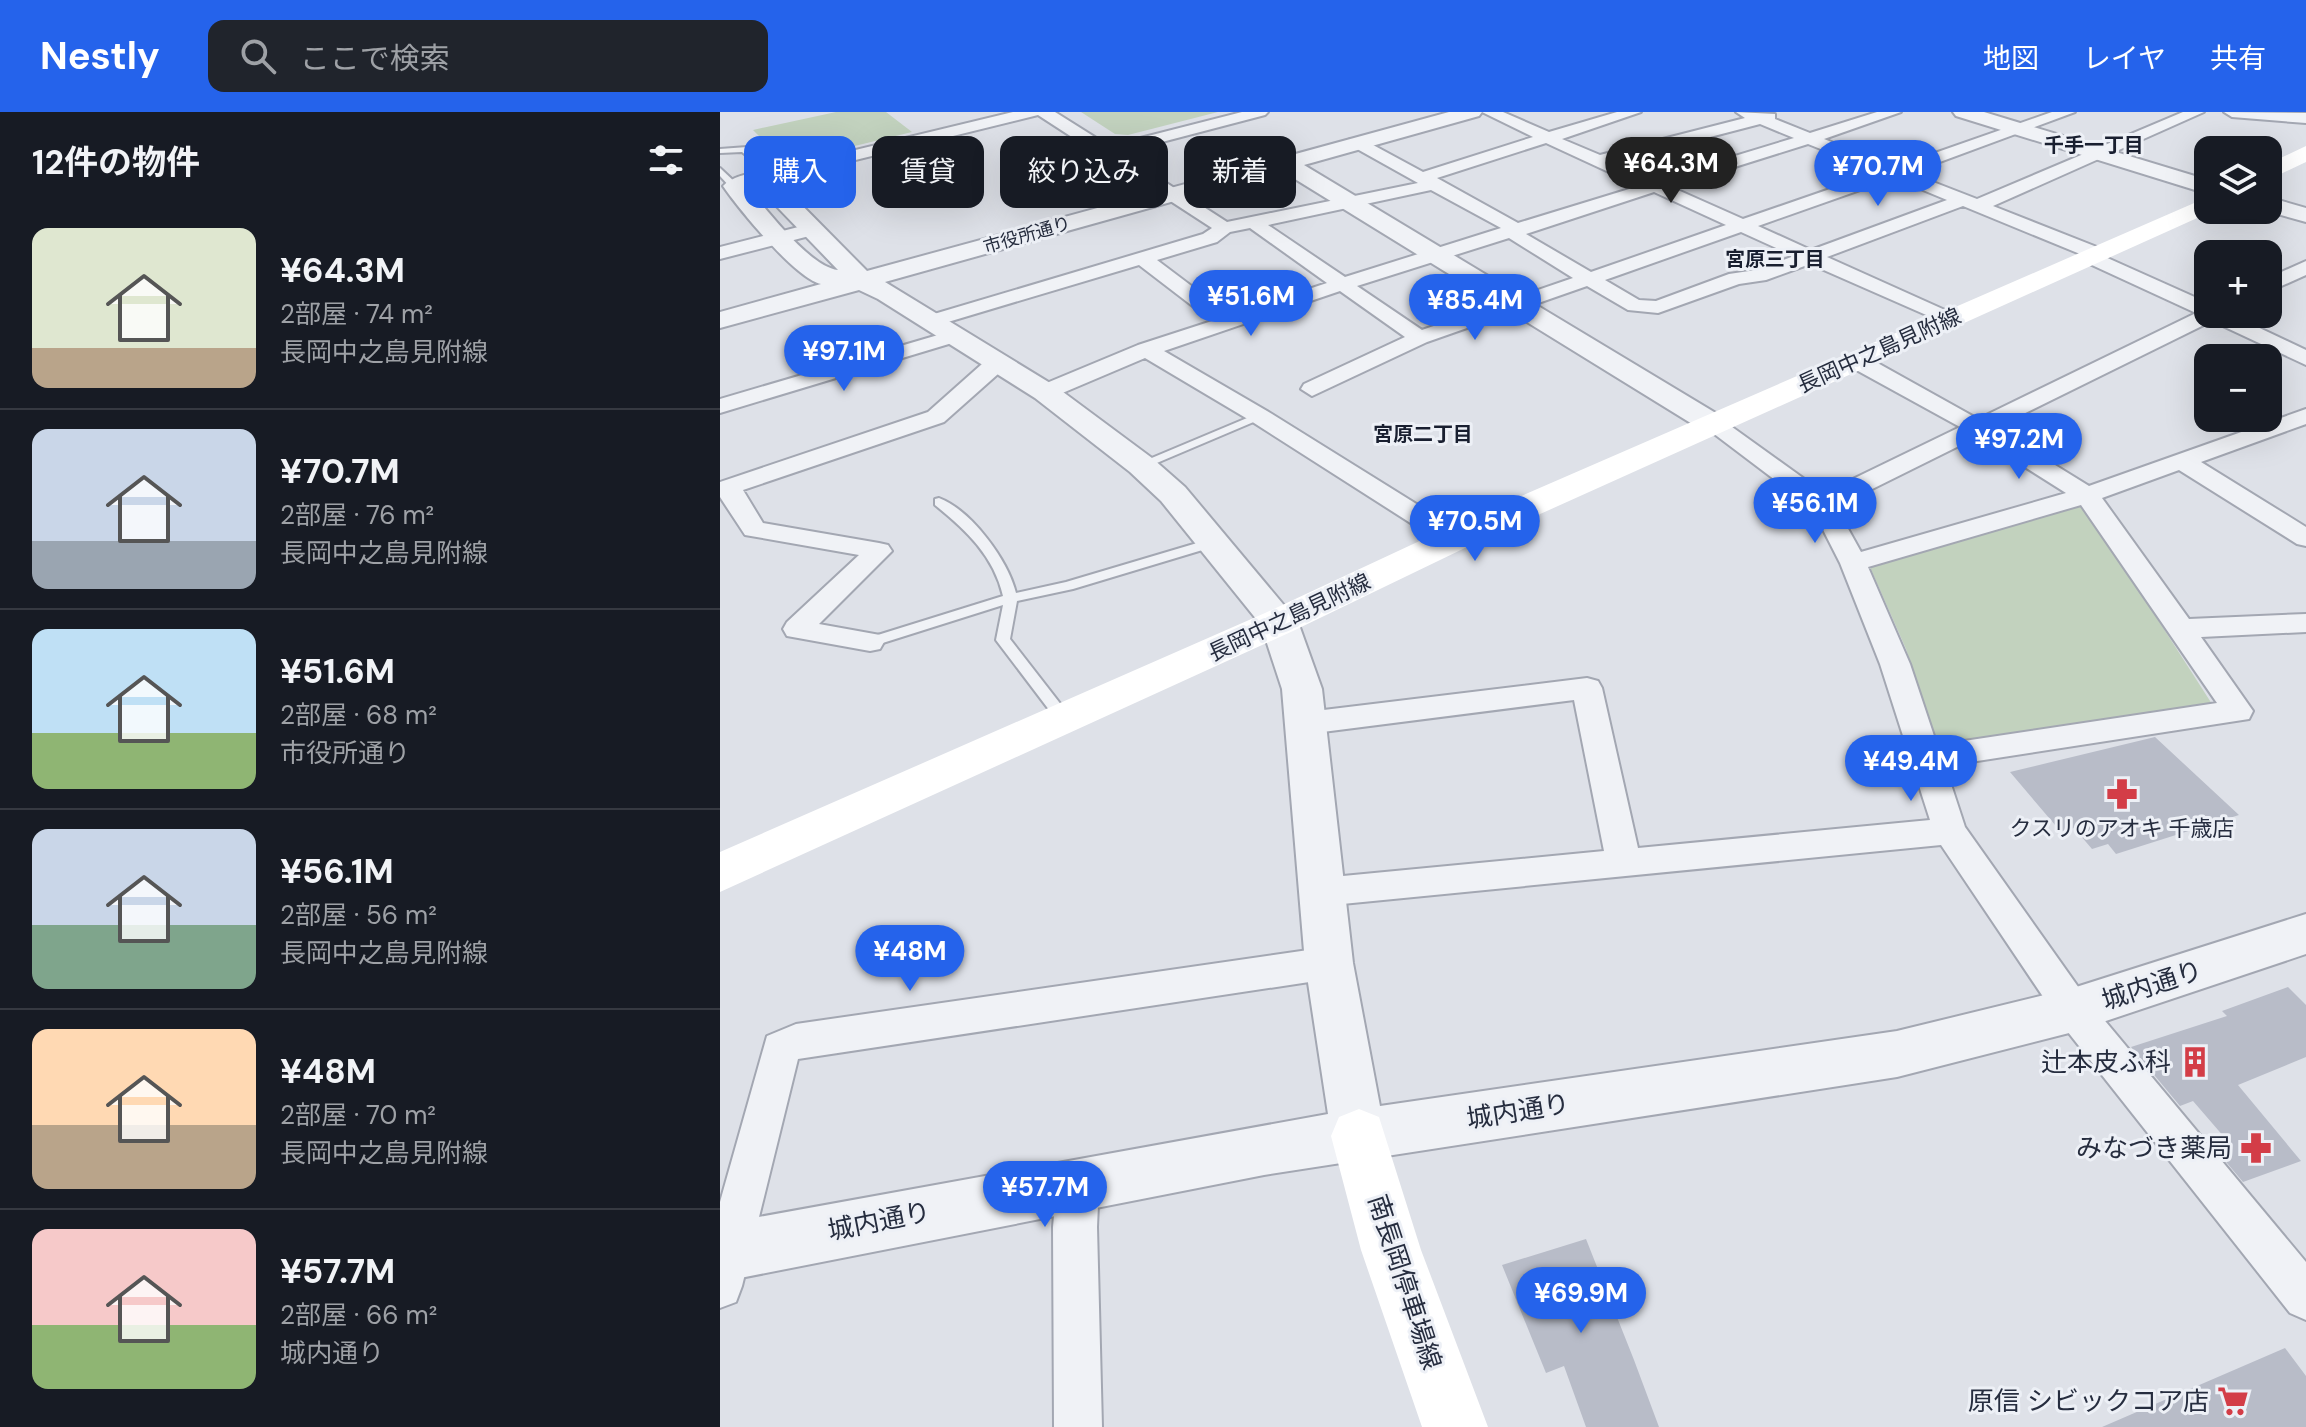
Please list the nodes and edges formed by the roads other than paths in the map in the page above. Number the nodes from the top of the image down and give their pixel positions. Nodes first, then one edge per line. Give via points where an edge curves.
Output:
1 (1032, 112) edge
2 (1044, 112) edge
3 (1260, 112) edge
4 (1472, 112) edge
5 (1490, 112) edge
6 (1633, 112) edge
7 (1744, 112) edge
8 (1783, 112) edge
9 (1893, 112) edge
10 (1963, 112) edge
11 (2067, 112) edge
12 (2196, 112) edge
13 (2236, 112) edge
14 (2306, 118) edge
15 (1762, 119) junction
16 (2020, 130) junction
17 (1081, 136) edge
18 (1168, 136) edge
19 (1547, 138) junction
20 (1809, 138) junction
21 (1356, 142) junction
22 (744, 149) edge
23 (720, 151) edge
24 (856, 155) edge
25 (2098, 155) junction
26 (2304, 155) edge
27 (1296, 160) edge
28 (1599, 161) junction
29 (2282, 166) edge
30 (1296, 170) edge
31 (1894, 172) junction
32 (1430, 182) junction
33 (725, 183) edge
34 (2194, 183) edge
35 (1656, 188) junction
36 (1168, 191) edge
37 (1184, 191) edge
38 (1172, 194) junction
39 (1350, 203) junction
40 (1970, 203) junction
41 (790, 208) edge
42 (2282, 208) edge
43 (2194, 210) edge
44 (2306, 215) edge
45 (1251, 221) junction
46 (1737, 226) junction
47 (1224, 228) junction
48 (810, 230) junction
49 (1517, 230) junction
50 (778, 237) junction
51 (720, 253) edge
52 (2091, 255) junction
53 (1436, 256) junction
54 (1807, 256) junction
55 (1143, 259) junction
56 (2306, 267) edge
57 (1588, 279) junction
58 (2282, 279) edge
59 (862, 281) junction
60 (1342, 284) junction
61 (1514, 303) junction
62 (2194, 305) edge
63 (1949, 319) junction
64 (720, 320) edge
65 (2194, 321) edge
66 (1227, 322) junction
67 (2243, 328) edge
68 (943, 329) junction
69 (1420, 338) junction
70 (1146, 350) junction
71 (2306, 358) edge
72 (999, 361) junction
73 (1857, 361) junction
74 (1312, 389) dead end
75 (1045, 392) junction
76 (720, 406) edge
77 (1259, 416) junction
78 (2306, 416) edge
79 (1713, 424) junction
80 (1976, 427) junction
81 (2180, 460) junction
82 (1141, 465) junction
83 (724, 488) edge
84 (2087, 495) junction
85 (939, 502) dead end
86 (1822, 504) junction
87 (2300, 529) edge
88 (1454, 539) junction
89 (1214, 542) junction
90 (1853, 563) junction
91 (1011, 598) junction
92 (1279, 622) junction
93 (2306, 623) edge
94 (2179, 629) junction
95 (870, 642) joint
96 (1064, 719) junction
97 (1307, 723) junction
98 (1925, 758) junction
99 (1950, 831) junction
100 (1624, 863) junction
101 (720, 873) edge
102 (1322, 892) junction
103 (2306, 934) edge
104 (1329, 963) junction
105 (2073, 1010) junction
106 (1359, 1136) junction
107 (1078, 1182) junction
108 (723, 1263) edge
109 (2306, 1297) edge
110 (1078, 1427) edge
111 (1455, 1427) edge

1 - 24 street
2 - 17 street
3 - 18 street
4 - 21 street, 市役所通り
5 - 19 street
6 - 19 street
7 - 15 street
8 - 15 street
9 - 20 street
10 - 16 street
11 - 16 street
12 - 25 street
13 - 14 street
15 - 20 street
15 - 28 street
16 - 25 street
16 - 31 street
19 - 28 street
19 - 32 street via 1432,173
20 - 31 street
20 - 35 street
21 - 27 street, 市役所通り
21 - 32 street
22 - 23 lane
25 - 34 street
25 - 40 street
26 - 29 main road
28 - 35 street
30 - 39 street
31 - 40 street
31 - 46 street
32 - 39 street via 1399,195
32 - 49 street
33 - 50 street
35 - 46 street
35 - 49 street
36 - 38 street
37 - 38 street, 市役所通り
38 - 47 street
38 - 59 street, 市役所通り
39 - 45 street
39 - 53 street
40 - 52 street
40 - 54 street
41 - 48 street
42 - 44 street
43 - 52 main road, 長岡中之島見附線
45 - 47 street
45 - 60 street
46 - 54 street
46 - 57 street
47 - 55 street via 1210,238
48 - 50 street
48 - 59 street
49 - 53 street
49 - 57 street via 1517,236
50 - 51 street
50 - 59 street via 818,276
52 - 62 street
52 - 63 main road, 長岡中之島見附線
53 - 60 street
53 - 61 street
54 - 57 street via 1658,307 1635,306
54 - 63 street
55 - 66 street
55 - 68 street
56 - 58 street
57 - 61 street
59 - 64 street, 市役所通り
59 - 68 street
60 - 66 street
60 - 69 street
61 - 69 street
61 - 79 street
63 - 73 main road, 長岡中之島見附線
65 - 80 street
66 - 70 street
67 - 71 street
68 - 72 street
68 - 76 street
69 - 74 street
70 - 75 street
70 - 77 street
72 - 75 street
72 - 83 street via 936,417
73 - 79 main road, 長岡中之島見附線
73 - 80 street
75 - 82 street
77 - 82 lane
77 - 88 street
78 - 81 street
79 - 86 street
79 - 88 main road, 長岡中之島見附線
80 - 84 street
80 - 86 street
81 - 84 street
81 - 87 street
82 - 89 street
83 - 95 street via 754,529 879,551 797,629
84 - 90 street
84 - 94 street
85 - 91 lane via 992,552
86 - 90 street
88 - 92 main road, 長岡中之島見附線
89 - 91 lane
89 - 92 street
90 - 98 street via 1895,664
91 - 95 lane
91 - 96 lane via 1003,640
92 - 96 main road, 長岡中之島見附線
92 - 97 street via 1302,689
93 - 94 street
94 - 98 street via 2238,711
96 - 101 main road, 長岡中之島見附線
97 - 100 street via 1587,688
97 - 102 street
98 - 99 street
99 - 100 street
99 - 105 street
100 - 102 street
102 - 104 street
103 - 105 street, 城内通り
104 - 106 street
104 - 108 street via 796,1041 781,1048
105 - 106 street, 城内通り via 1897,1054
105 - 109 street
106 - 107 street, 城内通り
106 - 111 main road, 南長岡停車場線 via 1391,1250
107 - 108 street, 城内通り
107 - 110 street

